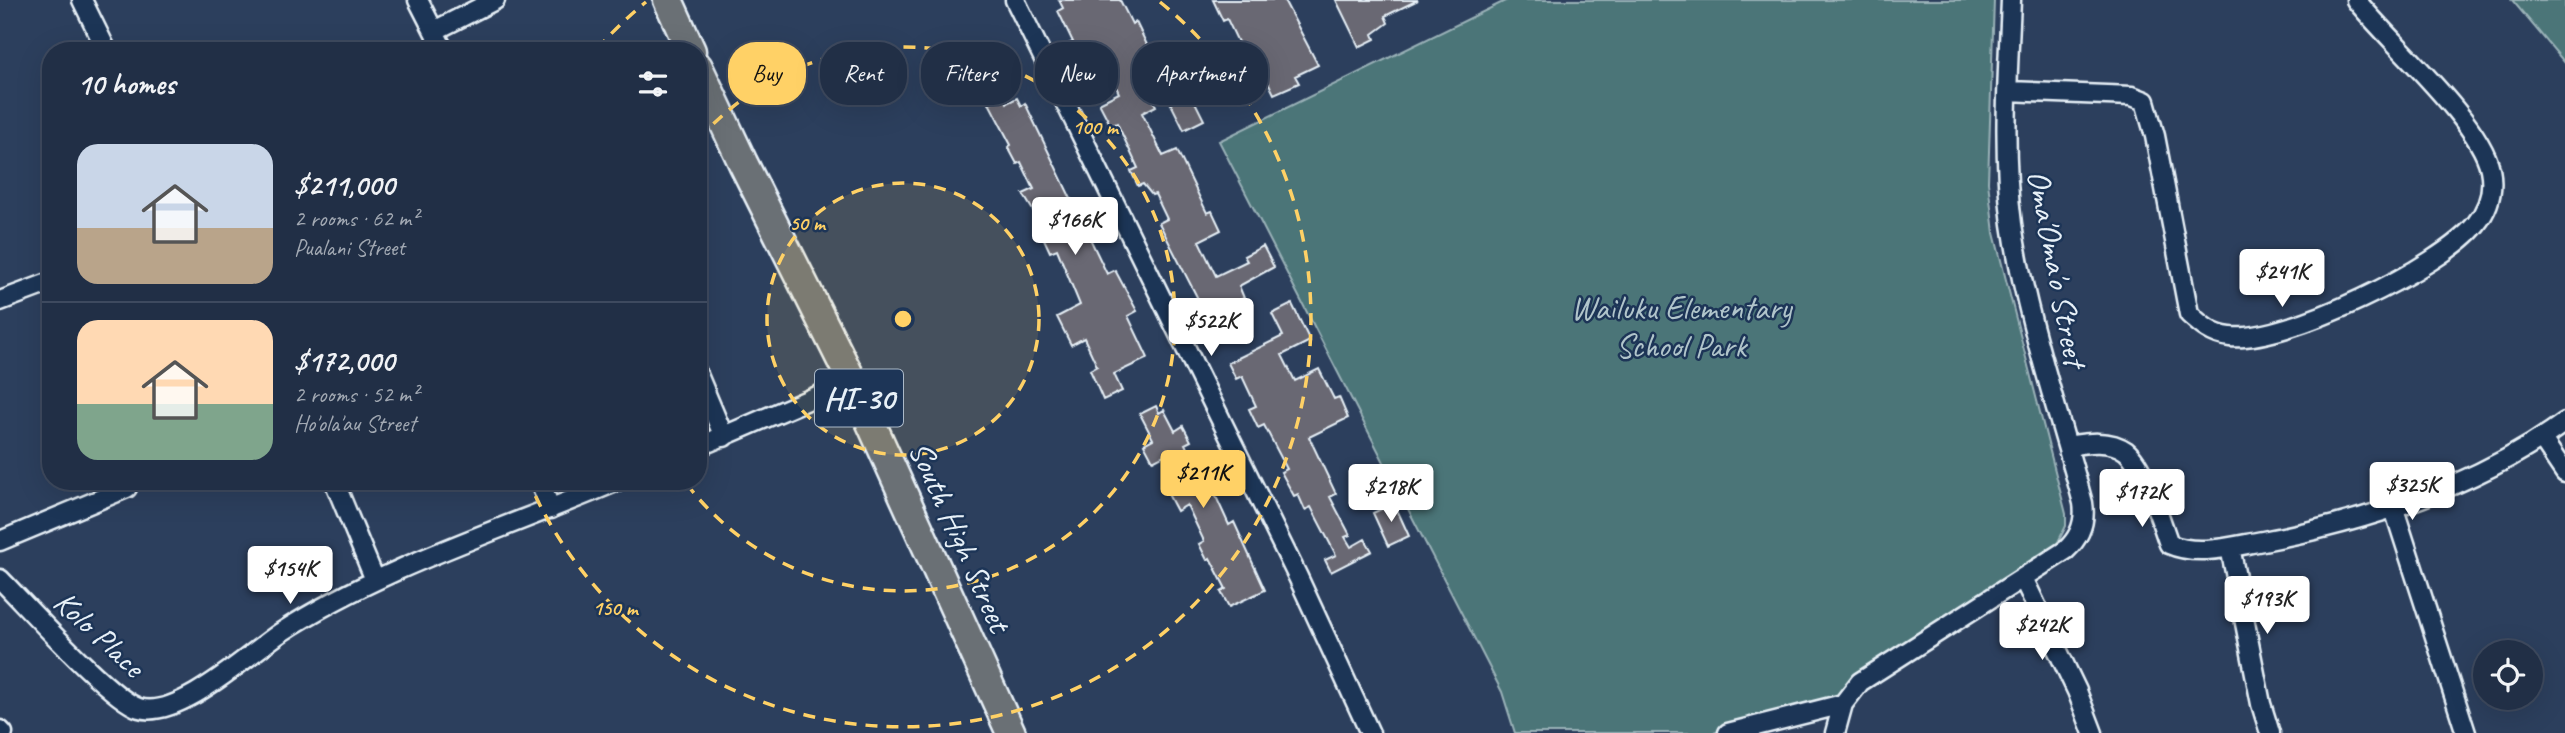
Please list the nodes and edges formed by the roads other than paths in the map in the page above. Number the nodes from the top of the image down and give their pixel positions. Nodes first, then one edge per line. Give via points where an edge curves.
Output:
1 (82, 0) edge
2 (418, 0) edge
3 (495, 0) edge
4 (668, 0) edge
5 (1015, 0) edge
6 (2011, 0) edge
7 (2356, 0) edge
8 (433, 31) junction
9 (103, 42) edge
10 (439, 42) edge
11 (687, 42) edge
12 (707, 85) edge
13 (2008, 91) junction
14 (42, 285) edge
15 (0, 300) edge
16 (852, 381) junction
17 (707, 396) edge
18 (2565, 422) edge
19 (724, 437) junction
20 (2542, 439) junction
21 (707, 444) edge
22 (2068, 446) junction
23 (2565, 473) edge
24 (122, 490) edge
25 (338, 490) edge
26 (543, 490) edge
27 (596, 490) edge
28 (551, 509) junction
29 (2394, 509) junction
30 (0, 541) edge
31 (2230, 547) junction
32 (2023, 578) junction
33 (0, 579) edge
34 (375, 580) junction
35 (1843, 704) junction
36 (1011, 733) edge
37 (1370, 733) edge
38 (1728, 733) edge
39 (1835, 733) edge
40 (2093, 733) edge
41 (2270, 733) edge
42 (2466, 733) edge

1 - 9 street
2 - 8 street
3 - 8 street
4 - 11 main road
5 - 37 street
6 - 13 street, Oma'Oma'o Street
7 - 13 street via 2463,117 2489,167 2492,194 2476,224 2436,258 2352,304 2283,329 2231,337 2208,331 2189,314 2145,101 2132,96
8 - 10 street
12 - 16 main road, South High Street / HI-30
13 - 22 street, Oma'Oma'o Street via 2005,146 2012,225
14 - 15 street
16 - 19 street
16 - 36 main road, South High Street / HI-30
17 - 19 street
18 - 20 street
19 - 21 street
20 - 23 street
20 - 29 street
22 - 31 street via 2108,444 2125,450 2140,472 2169,544 2194,551
22 - 32 street, Oma'Oma'o Street via 2083,503 2083,524 2073,542
24 - 30 street
25 - 34 street
26 - 28 street
27 - 28 street, Kolo Place
28 - 34 street, Kolo Place
29 - 31 street via 2329,528
29 - 42 street
31 - 41 street
32 - 35 street via 1867,678
32 - 40 street
33 - 34 street, Kolo Place via 109,688 139,708 162,709 181,702 282,632
35 - 38 street
35 - 39 street

